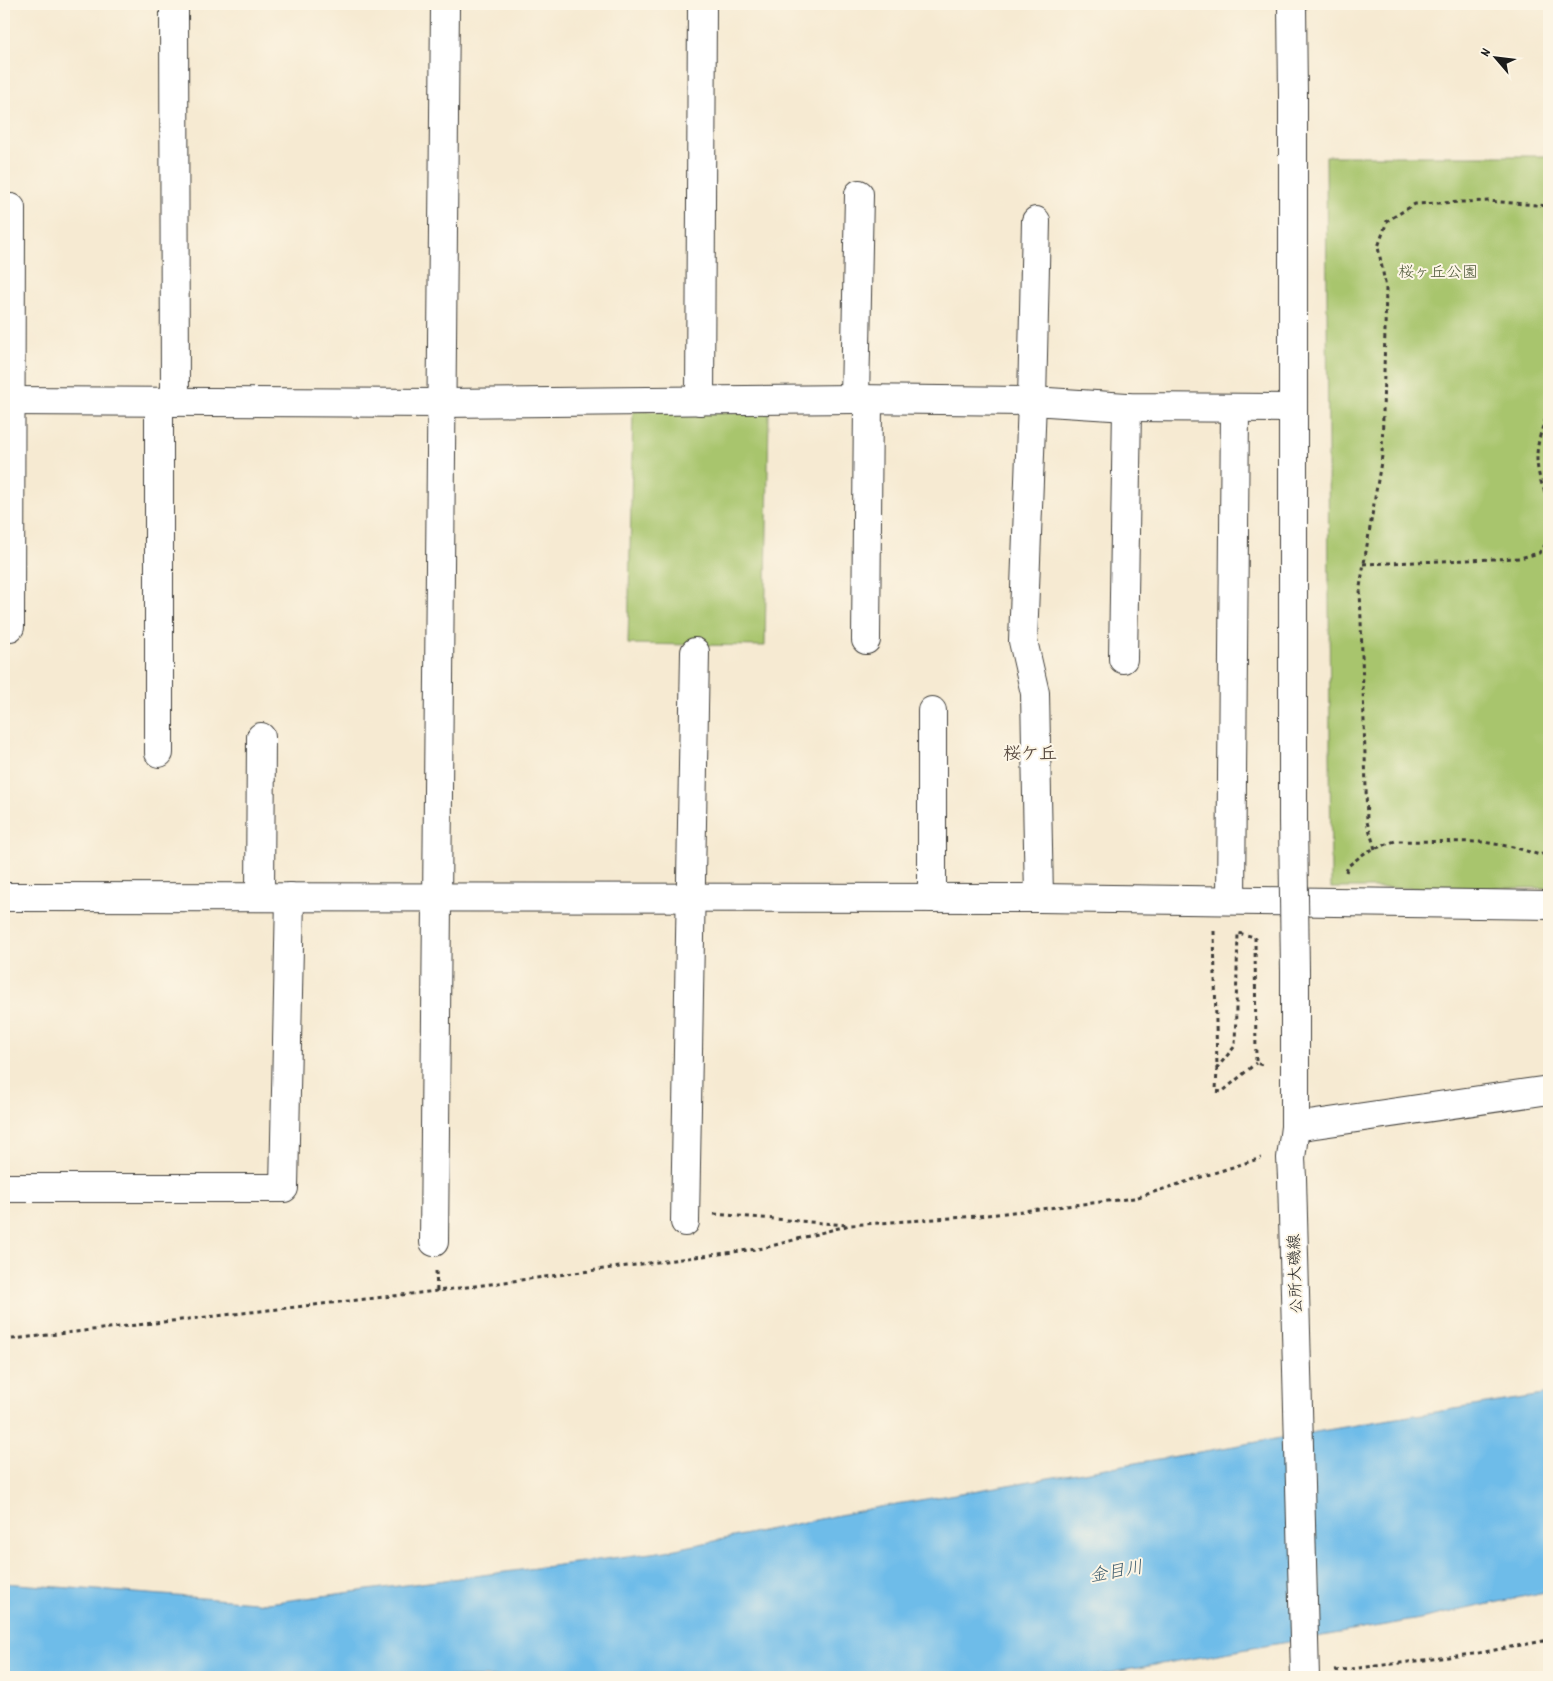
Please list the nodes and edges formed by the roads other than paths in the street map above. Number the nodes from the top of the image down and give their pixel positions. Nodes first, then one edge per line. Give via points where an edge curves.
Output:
1 (174, 4) edge
2 (445, 4) edge
3 (702, 4) edge
4 (1292, 4) edge
5 (859, 194) dead end
6 (11, 208) dead end
7 (1036, 221) dead end
8 (700, 400) junction
9 (862, 400) junction
10 (7, 401) edge
11 (1032, 401) junction
12 (167, 402) junction
13 (441, 403) junction
14 (1127, 407) junction
15 (1235, 408) junction
16 (1292, 408) junction
17 (10, 627) dead end
18 (866, 640) dead end
19 (695, 652) dead end
20 (1123, 659) dead end
21 (932, 711) dead end
22 (261, 737) dead end
23 (159, 753) dead end
24 (4, 897) edge
25 (260, 897) junction
26 (290, 898) junction
27 (437, 898) junction
28 (690, 898) junction
29 (932, 898) junction
30 (1039, 898) junction
31 (1231, 900) junction
32 (1549, 905) edge
33 (1549, 1090) edge
34 (1295, 1128) junction
35 (4, 1188) edge
36 (686, 1217) road end
37 (434, 1242) dead end
38 (1305, 1677) edge

1 - 12 street
2 - 13 street
3 - 8 street
4 - 16 street, 公所大磯線
5 - 9 street
6 - 10 street
7 - 11 street
8 - 9 street
8 - 13 street
9 - 11 street
9 - 18 street
10 - 12 street
10 - 17 street
11 - 14 street
11 - 30 street via 1023,641 1035,694
12 - 13 street
12 - 23 street
13 - 27 street
14 - 15 street
14 - 20 street
15 - 16 street
15 - 31 street
16 - 34 street, 公所大磯線, bridge
19 - 28 street
21 - 29 street
22 - 25 street
24 - 25 street
25 - 26 street
26 - 27 street
26 - 35 street via 284,1188
27 - 28 street
27 - 37 street
28 - 29 street
28 - 36 street
29 - 30 street
30 - 31 street
31 - 32 street
33 - 34 street
34 - 38 street, 公所大磯線, bridge via 1291,1158

